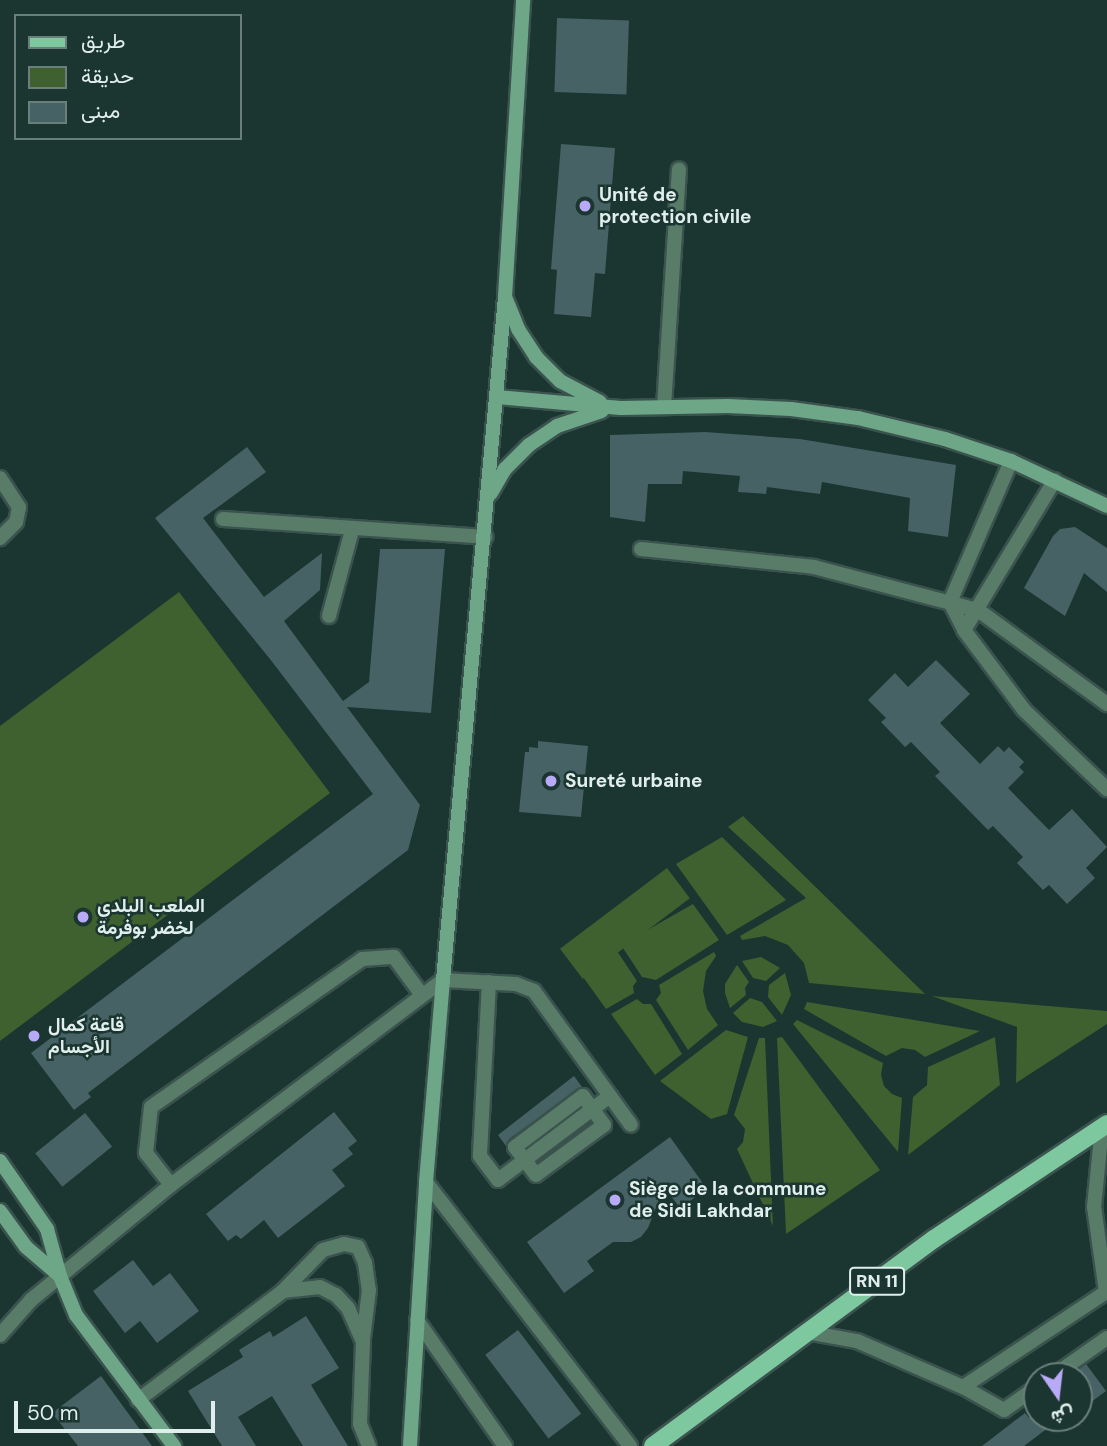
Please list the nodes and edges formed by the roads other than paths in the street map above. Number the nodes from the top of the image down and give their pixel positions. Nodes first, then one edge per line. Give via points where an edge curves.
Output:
1 (523, 0) edge
2 (679, 169) dead end
3 (505, 297) junction
4 (496, 397) junction
5 (664, 407) junction
6 (621, 408) junction
7 (1012, 461) junction
8 (0, 478) edge
9 (1055, 480) junction
10 (488, 498) junction
11 (1107, 506) edge
12 (223, 519) dead end
13 (352, 530) junction
14 (485, 537) junction
15 (0, 538) edge
16 (640, 549) dead end
17 (950, 602) junction
18 (978, 610) junction
19 (329, 616) dead end
20 (964, 630) junction
21 (1107, 704) edge
22 (1107, 789) edge
23 (443, 980) junction
24 (489, 982) junction
25 (422, 995) junction
26 (611, 1096) junction
27 (593, 1110) junction
28 (631, 1125) dead end
29 (1105, 1126) edge
30 (525, 1160) junction
31 (0, 1161) edge
32 (426, 1182) junction
33 (171, 1185) junction
34 (0, 1211) edge
35 (60, 1276) junction
36 (283, 1291) junction
37 (1107, 1292) edge
38 (417, 1320) junction
39 (807, 1332) junction
40 (0, 1335) edge
41 (1107, 1338) edge
42 (363, 1341) junction
43 (1073, 1362) edge
44 (963, 1387) junction
45 (1023, 1397) edge
46 (138, 1400) junction
47 (174, 1446) edge
48 (369, 1446) edge
49 (410, 1446) edge
50 (505, 1446) edge
51 (630, 1446) edge
52 (653, 1446) edge

1 - 3 main road
2 - 5 street
3 - 4 main road
3 - 6 main road via 536,357 560,381 589,398
4 - 6 main road
4 - 10 main road
5 - 6 main road
5 - 7 main road via 779,408 858,418
6 - 10 main road via 556,426 505,469
7 - 9 main road
7 - 17 street
8 - 15 street via 19,507 16,523
9 - 11 main road
9 - 18 street
10 - 14 main road
12 - 13 street
13 - 14 street
13 - 19 street
14 - 23 main road
16 - 17 street via 814,567
17 - 18 street
17 - 20 street
18 - 20 street
18 - 21 street
20 - 22 street via 1024,710
23 - 24 street
23 - 25 street
23 - 32 main road
24 - 26 street via 534,991
24 - 30 street via 480,1156 498,1180
25 - 33 street
25 - 33 street via 394,957 362,959 151,1107 146,1153
26 - 27 street
26 - 28 street
27 - 30 street via 583,1096 515,1147
27 - 30 street via 604,1125 536,1175
29 - 37 street via 1094,1207
29 - 39 main road, RN 11 via 934,1239
31 - 35 main road via 47,1230
32 - 38 main road
32 - 51 street
33 - 35 street
34 - 35 main road via 26,1247
35 - 40 street
35 - 46 main road via 76,1315
36 - 42 street via 320,1287 336,1295 348,1308
36 - 42 street via 323,1250 344,1244 358,1247 369,1290
36 - 46 street
37 - 44 street
38 - 49 main road
38 - 50 street
39 - 44 street via 857,1341
39 - 52 main road, RN 11
41 - 43 street
42 - 48 street via 360,1424
44 - 45 street via 1004,1410
46 - 47 main road

